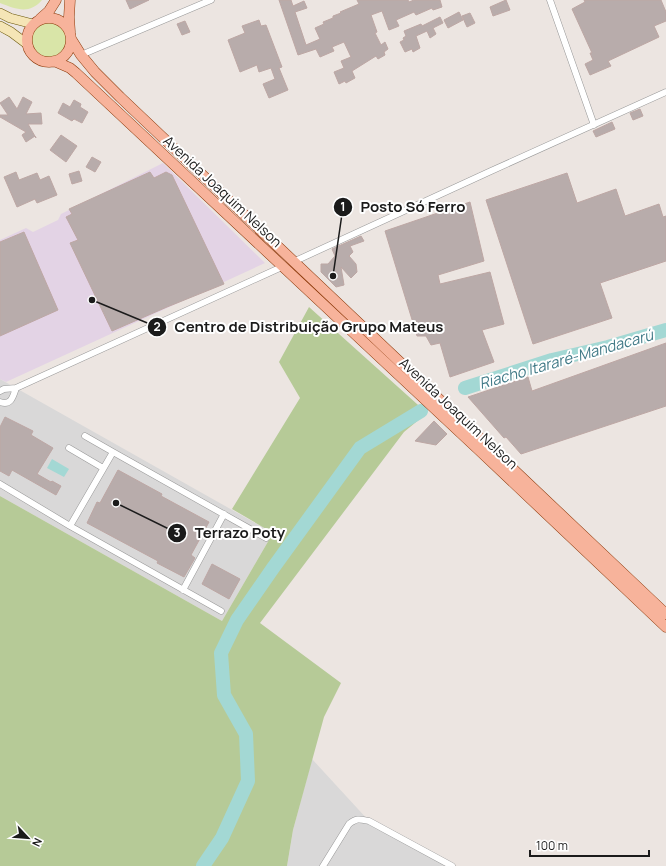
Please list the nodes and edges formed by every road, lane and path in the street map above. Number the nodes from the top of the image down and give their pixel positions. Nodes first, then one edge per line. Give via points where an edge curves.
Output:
1 (56, 0) edge
2 (70, 0) edge
3 (211, 0) edge
4 (551, 1) edge
5 (0, 13) edge
6 (36, 22) junction
7 (0, 26) edge
8 (71, 36) junction
9 (27, 44) junction
10 (81, 55) junction
11 (54, 61) junction
12 (666, 92) edge
13 (594, 125) junction
14 (294, 262) junction
15 (283, 266) junction
16 (16, 388) junction
17 (0, 391) edge
18 (0, 403) edge
19 (465, 431) junction
20 (86, 436) dead end
21 (69, 448) dead end
22 (483, 448) junction
23 (113, 452) junction
24 (103, 468) junction
25 (0, 484) edge
26 (224, 514) junction
27 (70, 526) junction
28 (266, 538) dead end
29 (183, 590) junction
30 (221, 611) dead end
31 (666, 614) edge
32 (666, 628) edge
33 (323, 866) edge
34 (452, 866) edge

1 - 6 main road via 49,11
2 - 8 main road
3 - 10 street
4 - 13 street
5 - 6 main road via 10,18
6 - 8 main road via 47,17 61,20
6 - 9 main road via 29,30
7 - 9 main road
8 - 10 main road, Avenida Joaquim Nelson
8 - 11 main road via 67,54
9 - 11 main road via 34,56 40,60
10 - 14 main road, Avenida Joaquim Nelson via 120,97
11 - 15 main road, Avenida Joaquim Nelson via 76,73
12 - 13 street
13 - 14 street
14 - 15 street
14 - 19 main road, Avenida Joaquim Nelson
15 - 16 street
15 - 19 main road, Avenida Joaquim Nelson
16 - 17 street
16 - 18 street via 8,403
19 - 22 main road, Avenida Joaquim Nelson
20 - 23 street
21 - 24 street
22 - 31 main road, Avenida Joaquim Nelson
22 - 32 main road, Avenida Joaquim Nelson
23 - 24 street
23 - 26 street
24 - 27 street
25 - 27 street
26 - 28 street
26 - 29 street
27 - 29 street
29 - 30 street
33 - 34 street via 349,824 359,819 369,821

